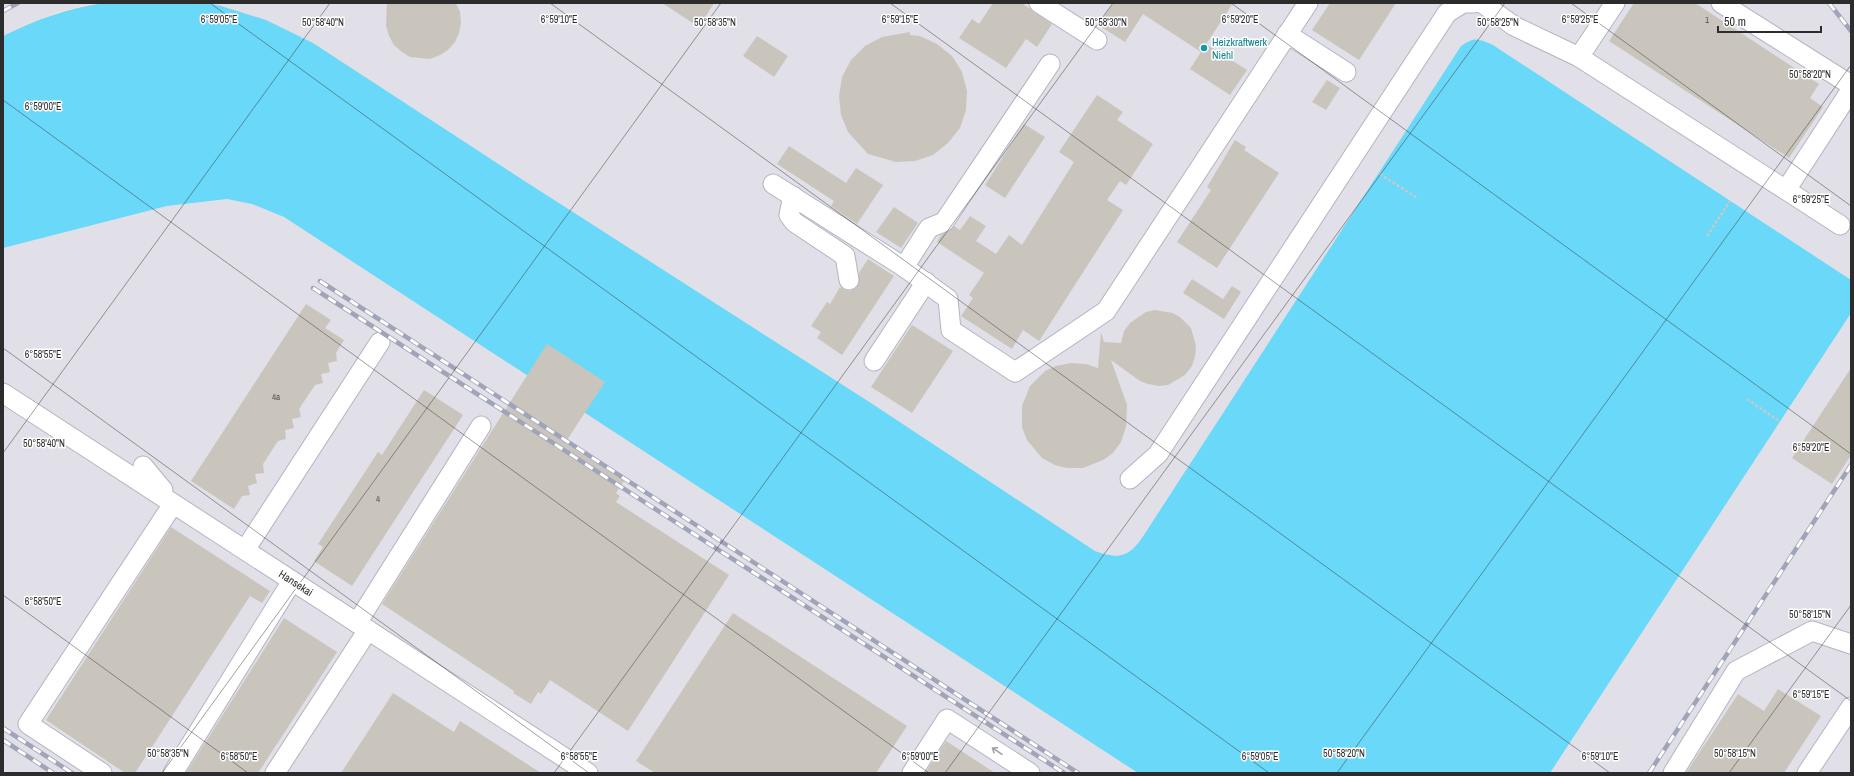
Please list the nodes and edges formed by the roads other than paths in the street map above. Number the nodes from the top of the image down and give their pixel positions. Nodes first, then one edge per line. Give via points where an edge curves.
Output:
1 (1039, 3) edge
2 (1308, 3) edge
3 (1474, 3) edge
4 (1482, 3) edge
5 (1615, 3) edge
6 (1720, 3) edge
7 (1287, 34) junction
8 (1097, 40) dead end
9 (1579, 57) junction
10 (1050, 64) dead end
11 (1346, 72) dead end
12 (1851, 85) edge
13 (1851, 90) edge
14 (773, 184) dead end
15 (1786, 190) junction
16 (793, 196) junction
17 (1840, 225) dead end
18 (904, 267) junction
19 (849, 280) dead end
20 (926, 282) junction
21 (380, 342) dead end
22 (874, 361) dead end
23 (3, 393) edge
24 (480, 426) dead end
25 (143, 466) dead end
26 (1130, 479) dead end
27 (174, 504) junction
28 (245, 550) junction
29 (292, 581) junction
30 (362, 626) junction
31 (1851, 644) edge
32 (1851, 707) edge
33 (102, 773) edge
34 (174, 773) edge
35 (275, 773) edge
36 (588, 773) edge
37 (912, 773) edge
38 (1030, 773) edge
39 (1673, 773) edge
40 (1807, 773) edge

1 - 8 lane
2 - 7 lane
3 - 26 lane via 1463,3 1448,13 1158,454
4 - 9 lane via 1514,26
5 - 9 lane
6 - 12 lane
7 - 11 lane
7 - 20 lane via 1106,311 1015,372 950,330 948,299
9 - 15 lane
10 - 18 lane via 944,222 929,228
13 - 15 lane
14 - 16 lane
15 - 17 lane
16 - 18 lane
16 - 19 lane via 789,215 794,222 845,256
18 - 20 lane
20 - 22 lane
21 - 28 lane
23 - 27 lane, Hansekai
24 - 30 lane
25 - 27 lane
27 - 28 lane, Hansekai
27 - 33 lane via 28,724
28 - 29 lane, Hansekai
29 - 30 lane, Hansekai
29 - 34 lane
30 - 35 lane
30 - 36 lane, Hansekai
31 - 39 lane via 1812,631 1736,671
32 - 40 lane
38 -> 37 lane via 947,718

